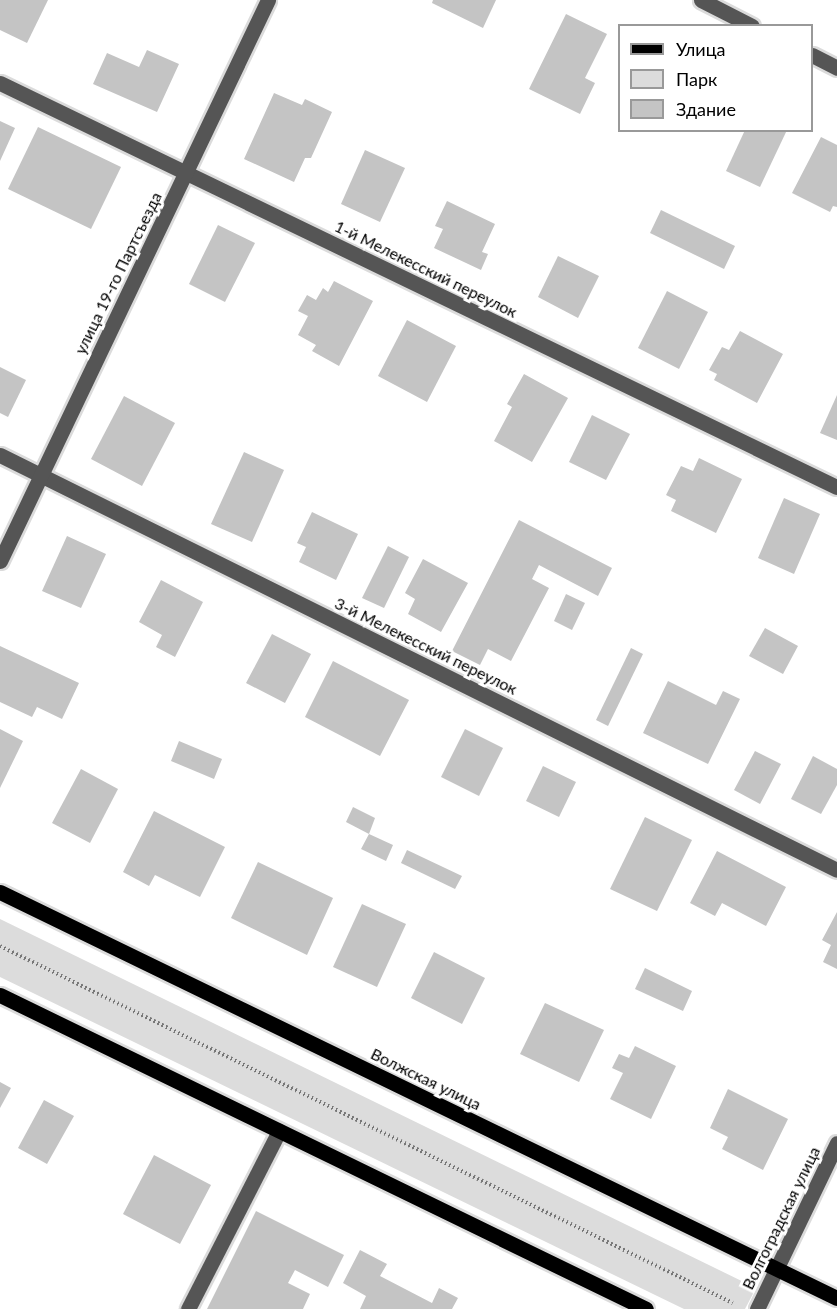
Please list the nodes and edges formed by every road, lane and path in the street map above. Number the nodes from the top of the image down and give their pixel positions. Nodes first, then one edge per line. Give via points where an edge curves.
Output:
1 (268, 0) edge
2 (701, 0) edge
3 (748, 24) edge
4 (813, 56) edge
5 (837, 68) edge
6 (0, 83) edge
7 (185, 173) junction
8 (0, 455) edge
9 (41, 475) junction
10 (837, 487) edge
11 (0, 561) edge
12 (837, 870) edge
13 (0, 892) edge
14 (0, 946) edge
15 (0, 995) edge
16 (279, 1131) junction
17 (837, 1143) edge
18 (776, 1268) junction
19 (837, 1298) edge
20 (736, 1304) dead end
21 (188, 1309) edge
22 (646, 1309) edge
23 (757, 1309) edge

1 - 7 street, улица 19-го Партсъезда
2 - 3 street
4 - 5 street
6 - 7 street, 1-й Мелекесский переулок
7 - 9 street, улица 19-го Партсъезда
7 - 10 street, 1-й Мелекесский переулок
8 - 9 street, 3-й Мелекесский переулок
9 - 11 street, улица 19-го Партсъезда
9 - 12 street, 3-й Мелекесский переулок
13 - 18 main road, Волжская улица
14 - 20 path
15 - 16 main road
16 - 21 street
16 - 22 main road
17 - 18 street, Волгоградская улица
18 - 19 main road, Волжская улица
18 - 23 street, Волгоградская улица

